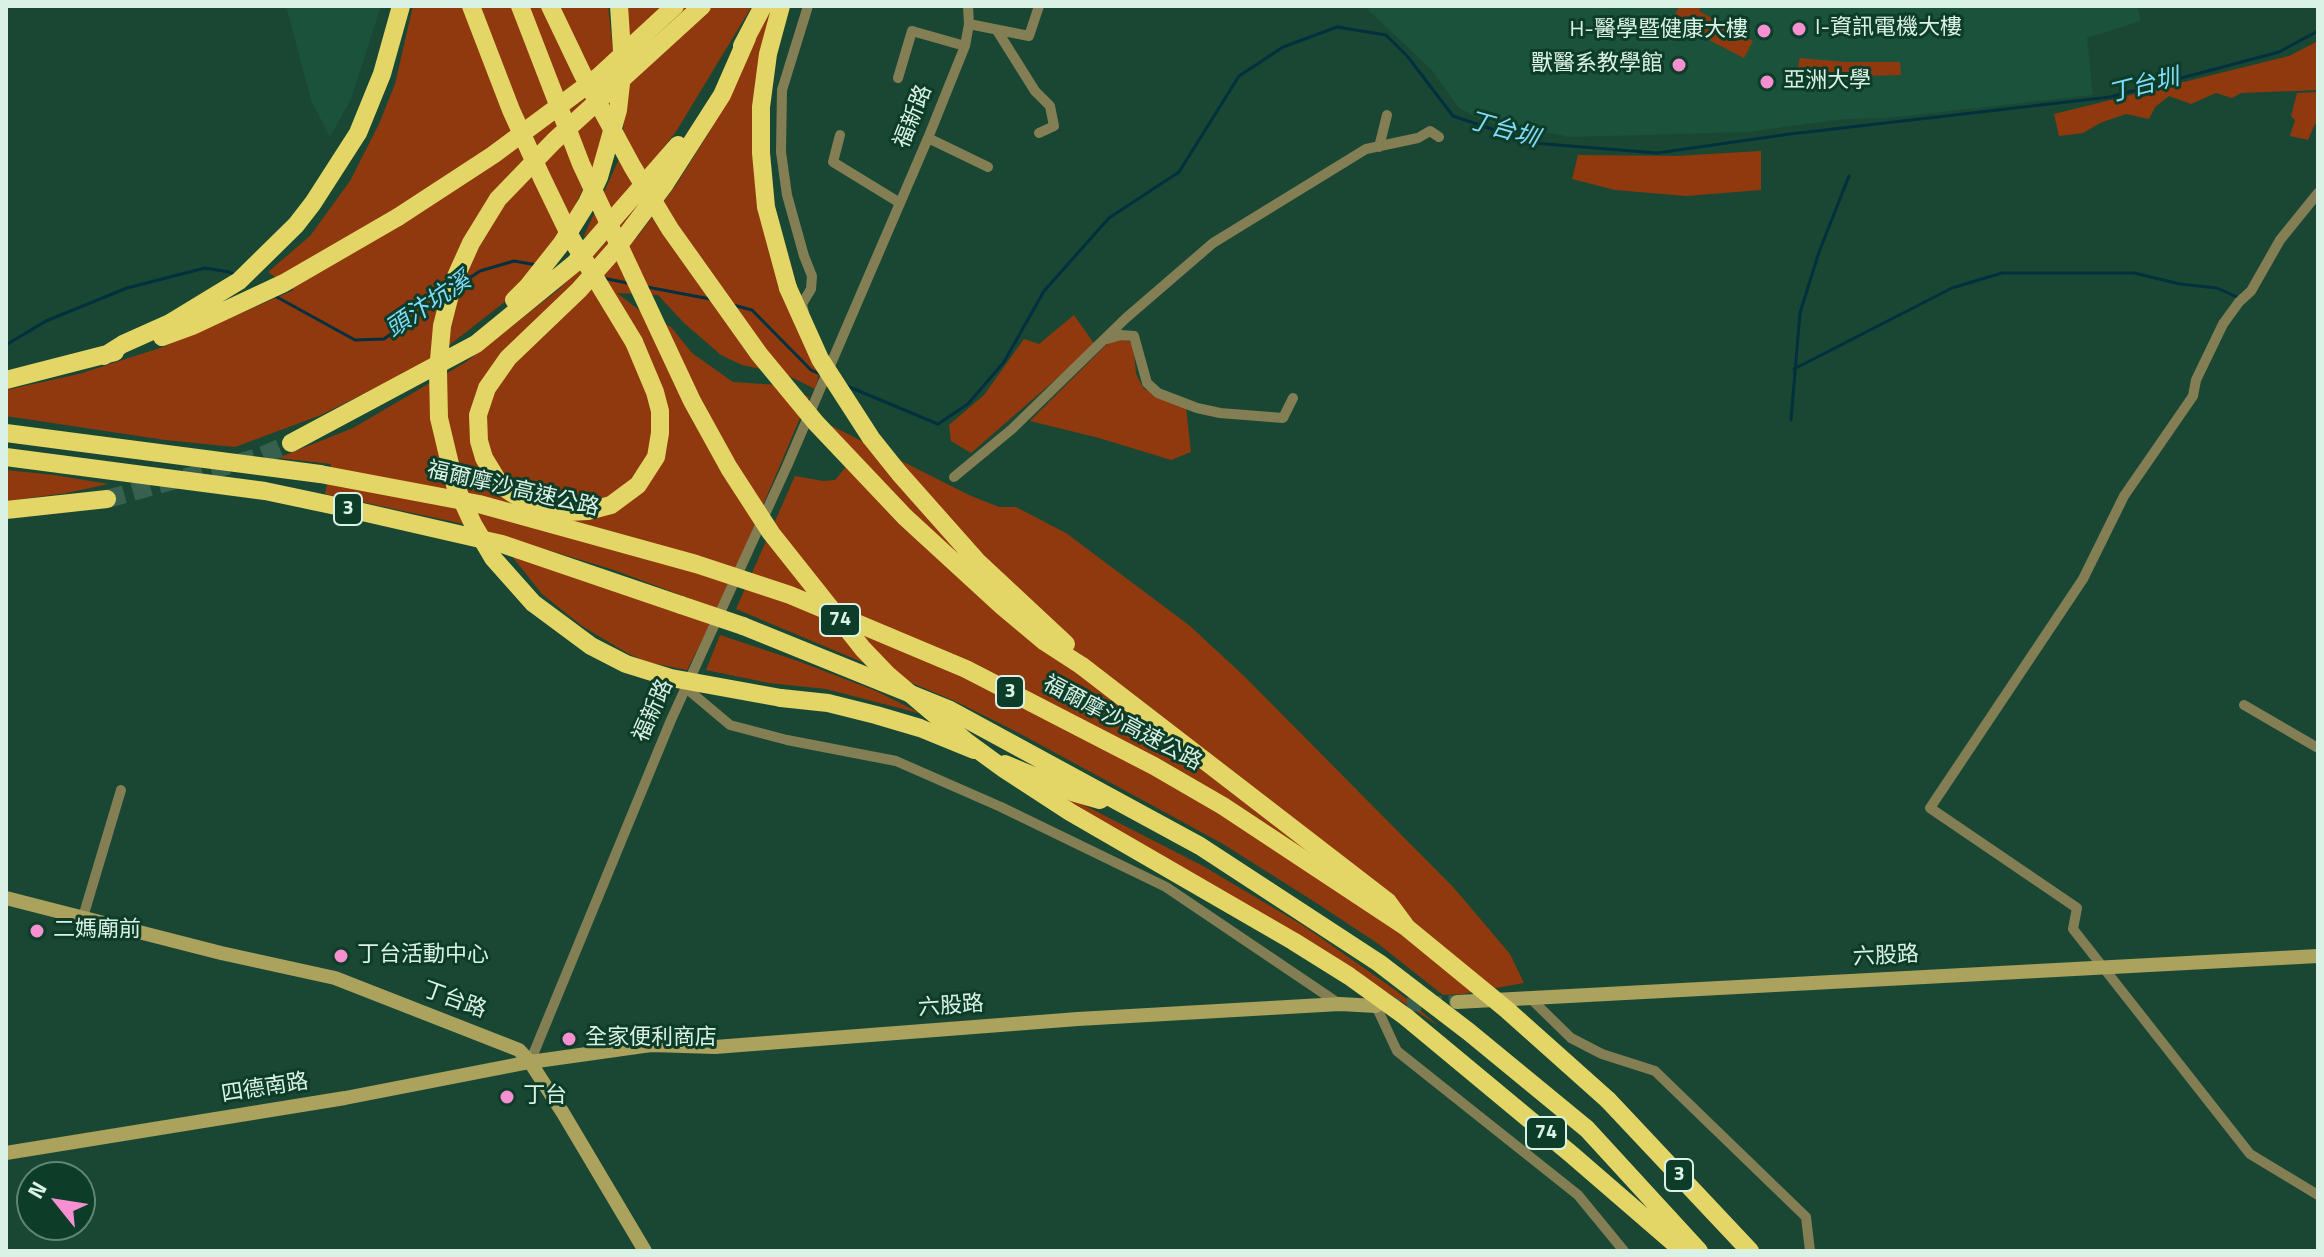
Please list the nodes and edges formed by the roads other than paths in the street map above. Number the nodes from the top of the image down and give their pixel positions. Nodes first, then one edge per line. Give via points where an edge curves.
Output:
1 (401, 6) edge
2 (471, 6) edge
3 (520, 6) edge
4 (550, 6) edge
5 (675, 6) edge
6 (702, 6) edge
7 (763, 6) edge
8 (781, 6) edge
9 (808, 6) edge
10 (968, 6) edge
11 (1039, 6) edge
12 (619, 7) edge
13 (969, 24) junction
14 (998, 32) junction
15 (747, 38) junction
16 (965, 46) junction
17 (898, 78) dead end
18 (1387, 115) dead end
19 (1039, 133) dead end
20 (840, 135) dead end
21 (1439, 137) dead end
22 (928, 138) junction
23 (1379, 147) junction
24 (988, 167) dead end
25 (2318, 193) edge
26 (900, 203) junction
27 (555, 269) junction
28 (1106, 339) junction
29 (104, 356) junction
30 (827, 372) junction
31 (6, 380) edge
32 (1293, 398) dead end
33 (6, 433) edge
34 (291, 443) tunnel mouth
35 (6, 457) edge
36 (954, 477) dead end
37 (107, 499) tunnel mouth
38 (6, 510) edge
39 (1082, 666) junction
40 (686, 688) junction
41 (2244, 705) dead end
42 (2318, 748) edge
43 (121, 790) dead end
44 (1129, 807) junction
45 (6, 898) edge
46 (83, 917) junction
47 (1406, 927) junction
48 (2318, 956) edge
49 (2105, 968) junction
50 (1531, 999) junction
51 (1457, 1002) tunnel mouth
52 (1340, 1004) junction
53 (1376, 1006) joint
54 (530, 1062) junction
55 (6, 1153) edge
56 (2318, 1195) edge
57 (645, 1251) edge
58 (1624, 1251) edge
59 (1683, 1251) edge
60 (1699, 1251) edge
61 (1750, 1251) edge
62 (1810, 1251) edge

1 - 29 highway via 358,133 296,225 227,289
2 - 15 highway, bridge via 542,178 571,238 634,342 660,411 656,457 638,485 611,505 550,513 501,486 484,458 478,415 487,388 508,358 591,276 665,184 722,95
3 - 59 highway, 74, bridge via 581,164 692,401 771,533 863,649 967,742 1033,789 1293,941 1406,1017
4 - 39 highway, bridge via 670,229 759,354 905,517 1002,606
5 - 29 highway, bridge via 598,77 398,217 271,290 192,326
6 - 44 highway, bridge via 498,199 453,283 442,326 439,418 455,485 473,524 493,558 533,603 591,646 626,664 671,678 828,703 920,728 1072,792
7 - 15 highway
8 - 39 highway, bridge via 761,107 766,207 788,288 820,359 899,473
9 - 30 street via 782,90 781,152 787,195 812,276 802,304 805,321
10 - 13 street, 福新路
11 - 14 street via 1029,36
12 - 27 highway via 623,66 618,110 587,203
13 - 14 street
13 - 16 street, 福新路
14 - 19 street via 1050,106 1054,126
15 - 27 highway via 667,160
16 - 17 street via 912,31
16 - 22 street, 福新路
18 - 23 street
20 - 26 street via 833,162
21 - 23 street via 1430,131
22 - 24 street
22 - 26 street, 福新路
23 - 28 street via 1366,149 1213,243
25 - 49 street via 2223,324 2193,396 2124,496 2083,579 1930,808 2077,908 2073,929
26 - 30 street, 福新路
27 - 34 highway via 419,376
28 - 32 street via 1134,336 1147,383 1158,393 1197,408 1283,418
28 - 36 street
29 - 31 highway
30 - 40 street, 福新路
33 - 47 highway, 福爾摩沙高速公路 / 3, bridge via 320,474 479,504 600,535 790,595 966,669 1165,773
35 - 44 highway, 3, bridge via 265,491 502,544 743,626 948,709
37 - 38 highway
39 - 47 highway, bridge via 1388,902
40 - 52 street via 730,725 896,761 1001,807 1166,887
40 - 54 street, 福新路
41 - 42 street
43 - 46 street
44 - 60 highway, 3 via 1200,846 1379,963 1458,1023 1587,1129
45 - 46 street, 丁台路
46 - 54 street, 丁台路 via 335,978 519,1050
47 - 61 highway, 福爾摩沙高速公路 / 3, bridge via 1608,1100
48 - 49 street, 六股路
49 - 50 street, 六股路
49 - 56 street via 2250,1154
50 - 51 street, 六股路
50 - 62 street via 1571,1038 1655,1071 1806,1217
52 - 53 street, 六股路
52 - 54 street, 六股路 via 715,1047 651,1045
53 - 58 street via 1397,1051 1578,1195
54 - 55 street, 四德南路
54 - 57 street, 丁台路

